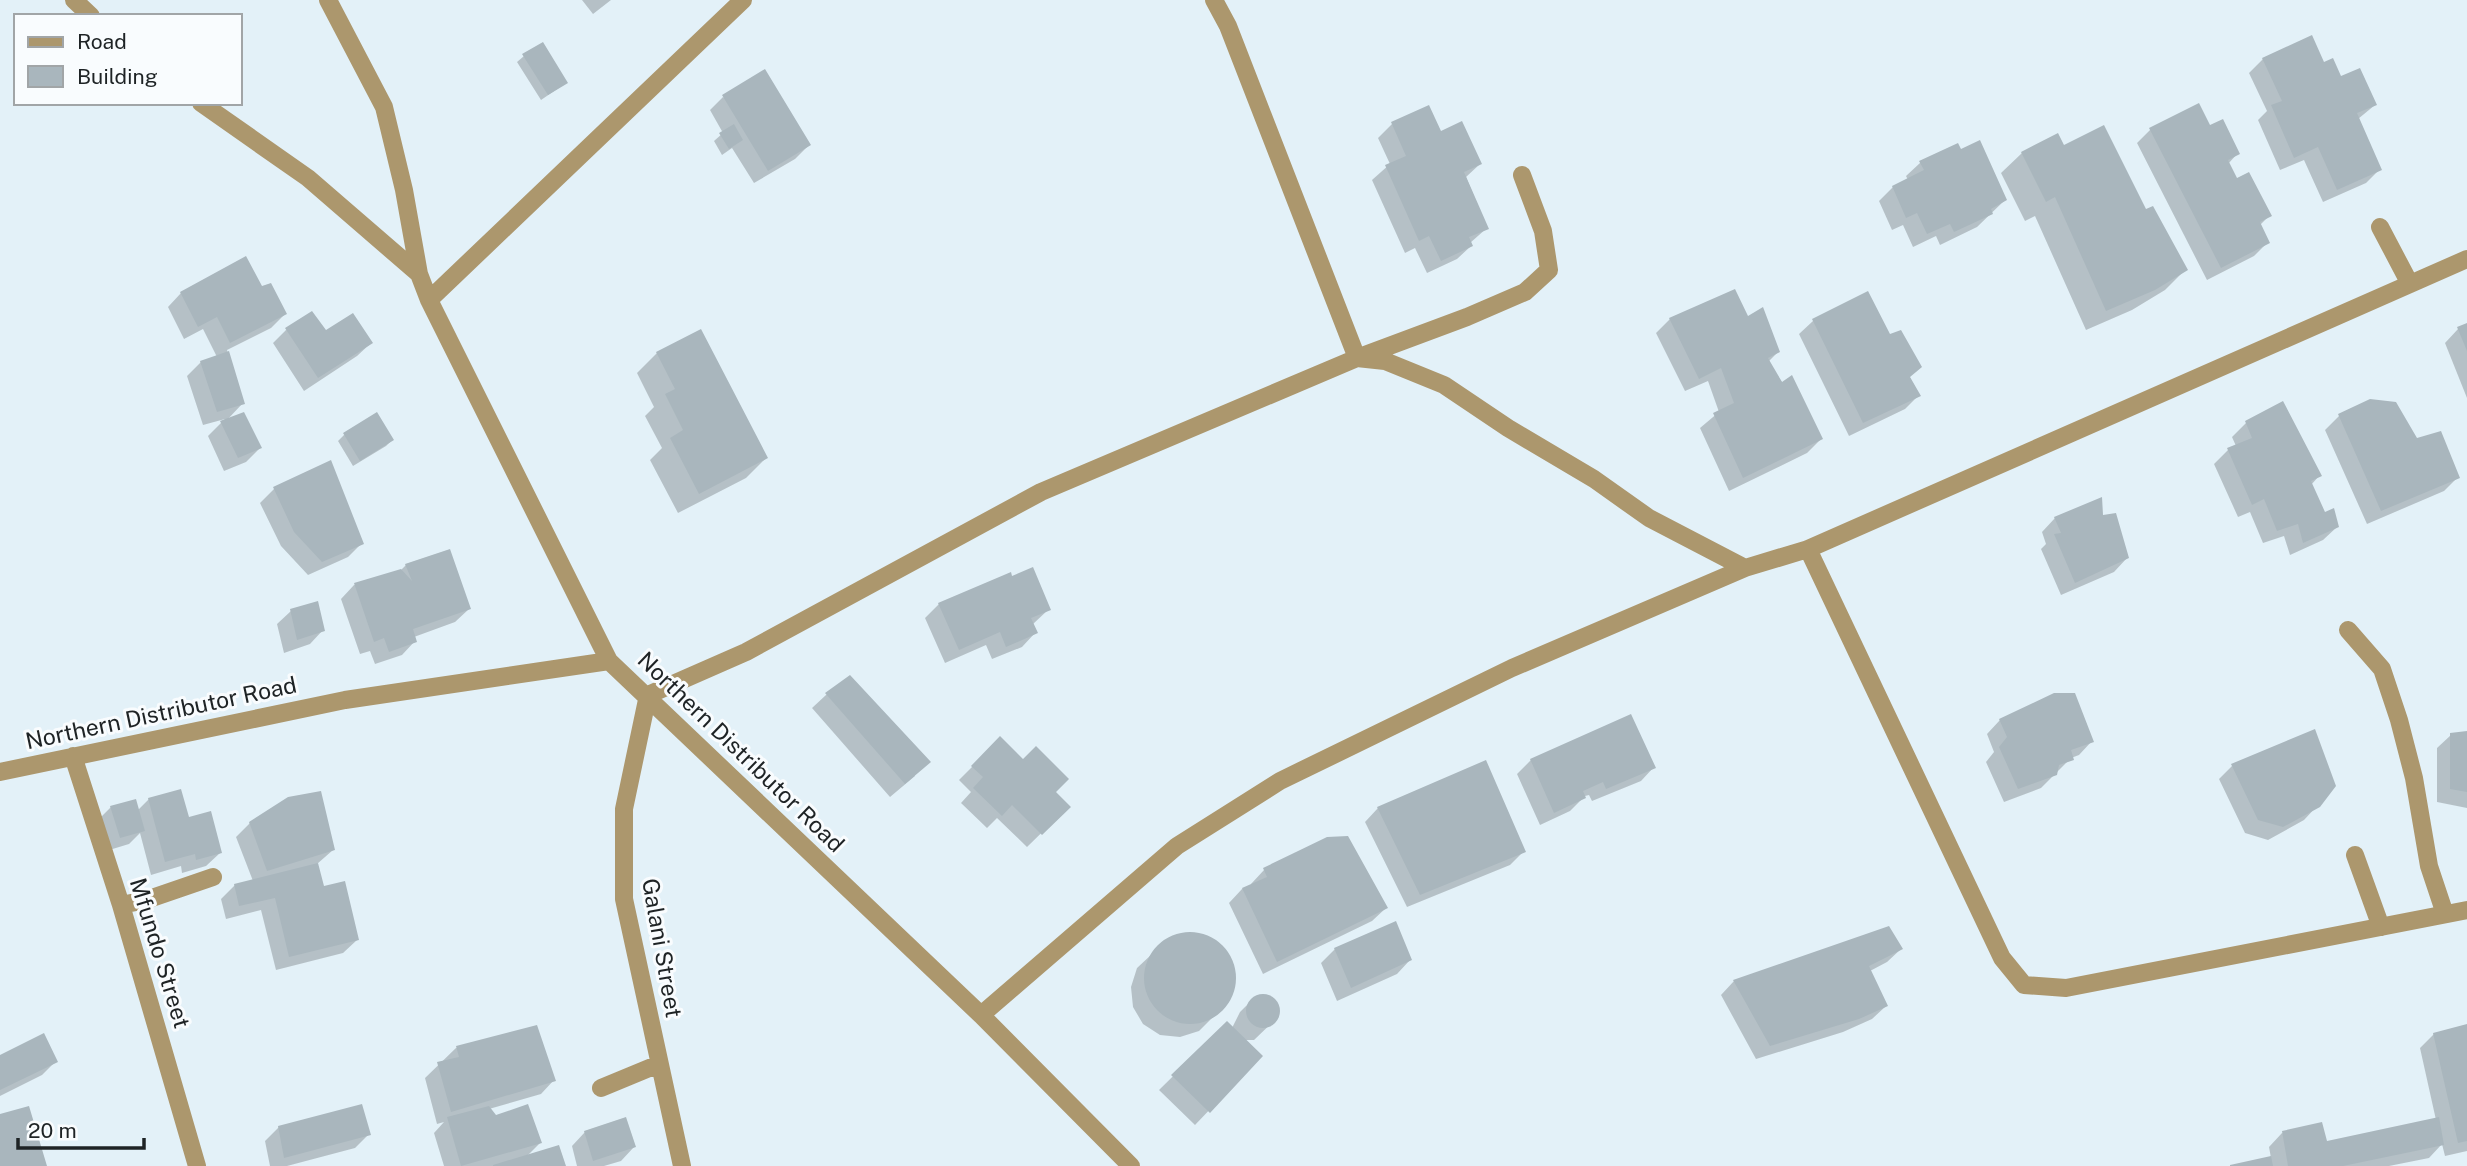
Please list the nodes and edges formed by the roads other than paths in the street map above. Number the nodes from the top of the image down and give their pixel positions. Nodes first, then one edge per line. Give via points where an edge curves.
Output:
1 (74, 0) edge
2 (328, 0) edge
3 (743, 0) edge
4 (1214, 0) edge
5 (90, 14) edge
6 (204, 105) edge
7 (1522, 175) dead end
8 (2380, 227) dead end
9 (2467, 259) edge
10 (419, 274) junction
11 (2410, 284) junction
12 (429, 300) junction
13 (1357, 358) junction
14 (1808, 549) junction
15 (1745, 568) junction
16 (2348, 630) dead end
17 (609, 661) junction
18 (648, 695) junction
19 (73, 756) junction
20 (0, 772) edge
21 (2355, 855) dead end
22 (213, 877) dead end
23 (121, 905) junction
24 (2467, 910) edge
25 (2445, 914) junction
26 (2381, 927) junction
27 (981, 1014) junction
28 (659, 1064) junction
29 (601, 1087) dead end
30 (197, 1166) edge
31 (682, 1166) edge
32 (1131, 1166) edge

1 - 5 street
2 - 10 street via 384,107
3 - 12 street
4 - 13 street
6 - 10 street via 308,178
7 - 13 street via 1542,231 1549,270 1525,292
8 - 11 street
9 - 11 street
10 - 12 street
11 - 14 street
12 - 17 street
13 - 15 street via 1385,361 1444,385 1649,518
13 - 18 street via 1041,492 746,652
14 - 15 street
14 - 26 street via 2003,958 2024,985 2066,988
15 - 27 street via 1513,667 1280,781 1177,846
16 - 25 street via 2382,669 2414,778 2429,866
17 - 18 street, Northern Distributor Road
17 - 19 street, Northern Distributor Road via 345,700
18 - 27 street, Northern Distributor Road
18 - 28 street, Galani Street via 625,809 624,899
19 - 20 street, Northern Distributor Road
19 - 23 street, Mfundo Street
21 - 26 street
22 - 23 street
23 - 30 street, Mfundo Street
24 - 25 street
25 - 26 street
27 - 32 street, Northern Distributor Road
28 - 29 street
28 - 31 street, Galani Street

